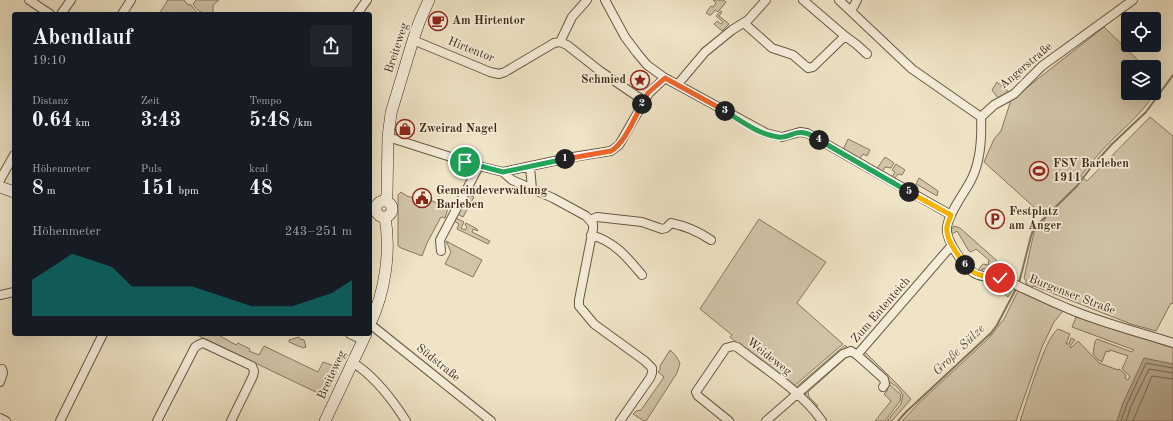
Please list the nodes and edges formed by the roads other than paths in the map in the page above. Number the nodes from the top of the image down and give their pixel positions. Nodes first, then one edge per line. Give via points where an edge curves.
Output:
1 (29, 0) edge
2 (71, 0) edge
3 (131, 0) edge
4 (367, 0) edge
5 (429, 0) edge
6 (587, 0) edge
7 (605, 0) edge
8 (766, 0) edge
9 (803, 0) edge
10 (839, 0) edge
11 (858, 0) edge
12 (1133, 0) edge
13 (851, 11) junction
14 (47, 12) edge
15 (63, 12) edge
16 (123, 12) edge
17 (358, 12) edge
18 (744, 23) junction
19 (845, 36) junction
20 (413, 40) junction
21 (560, 42) junction
22 (867, 54) dead end
23 (665, 78) junction
24 (678, 84) junction
25 (644, 101) junction
26 (981, 117) junction
27 (388, 137) junction
28 (12, 159) edge
29 (479, 166) junction
30 (530, 167) junction
31 (503, 172) junction
32 (0, 180) edge
33 (0, 187) edge
34 (532, 189) junction
35 (12, 191) edge
36 (386, 200) junction
37 (373, 210) edge
38 (951, 215) junction
39 (385, 217) junction
40 (590, 220) junction
41 (591, 235) junction
42 (711, 240) dead end
43 (952, 246) junction
44 (441, 251) dead end
45 (642, 275) dead end
46 (12, 292) edge
47 (0, 295) edge
48 (372, 319) edge
49 (372, 326) edge
50 (102, 336) edge
51 (364, 337) edge
52 (1173, 343) edge
53 (857, 355) junction
54 (352, 362) junction
55 (2, 368) dead end
56 (0, 382) edge
57 (883, 387) dead end
58 (797, 394) junction
59 (0, 418) edge
60 (623, 420) edge
61 (6, 421) edge
62 (60, 421) edge
63 (157, 421) edge
64 (230, 421) edge
65 (324, 421) edge
66 (406, 421) edge
67 (491, 421) edge
68 (729, 421) edge
69 (766, 421) edge
70 (822, 421) edge

1 - 14 street
2 - 15 street
3 - 16 street
4 - 17 street
5 - 20 street, Breiteweg
6 - 21 street via 572,17
7 - 23 street via 616,23 636,53
8 - 18 street
9 - 19 street
10 - 13 street
11 - 13 street
12 - 26 street, Angerstraße via 1042,66 1014,94 994,105
13 - 26 street via 912,69
18 - 19 street via 772,48 793,56 808,68 815,66
18 - 24 street via 710,47
19 - 22 street
20 - 21 street, Hirtentor via 499,74
20 - 27 street, Breiteweg via 393,104
21 - 25 street via 567,44 600,71
23 - 24 street
23 - 25 street via 648,93
24 - 38 street via 766,133 782,137 800,132 807,133
25 - 30 street via 626,134 614,149
26 - 38 street via 976,168
27 - 29 street
27 - 36 street, Breiteweg
28 - 32 street
29 - 31 street
29 - 44 street via 440,240
30 - 31 street
30 - 34 street
31 - 34 street via 512,180
33 - 35 street
34 - 40 street
36 - 37 street via 378,202
36 - 39 street, Breiteweg via 391,203 392,209
37 - 39 street
38 - 43 street, Burgenser Straße via 947,232
39 - 48 street, Breiteweg via 385,272 380,299
40 - 41 street via 593,224
40 - 42 street via 597,217 642,222 662,229 671,223 682,225
41 - 45 street via 604,238 625,255
41 - 60 street via 579,306 594,324 652,368 650,378
43 - 52 street, Burgenser Straße via 972,272 982,277 1000,278 1075,311
43 - 53 street, Zum Ententeich
46 - 47 street
49 - 67 street, Südstraße
50 - 62 street
51 - 54 street, Breiteweg
53 - 57 street via 884,379
53 - 58 street, Zum Ententeich via 851,351 843,354
54 - 65 street, Breiteweg
54 - 66 street via 394,401
55 - 56 street
58 - 68 street, Weideweg via 737,347 730,346 726,348 696,392
58 - 69 street, Zum Ententeich
58 - 70 street
59 - 61 street
63 - 64 street via 195,347 203,343 253,368 253,376

